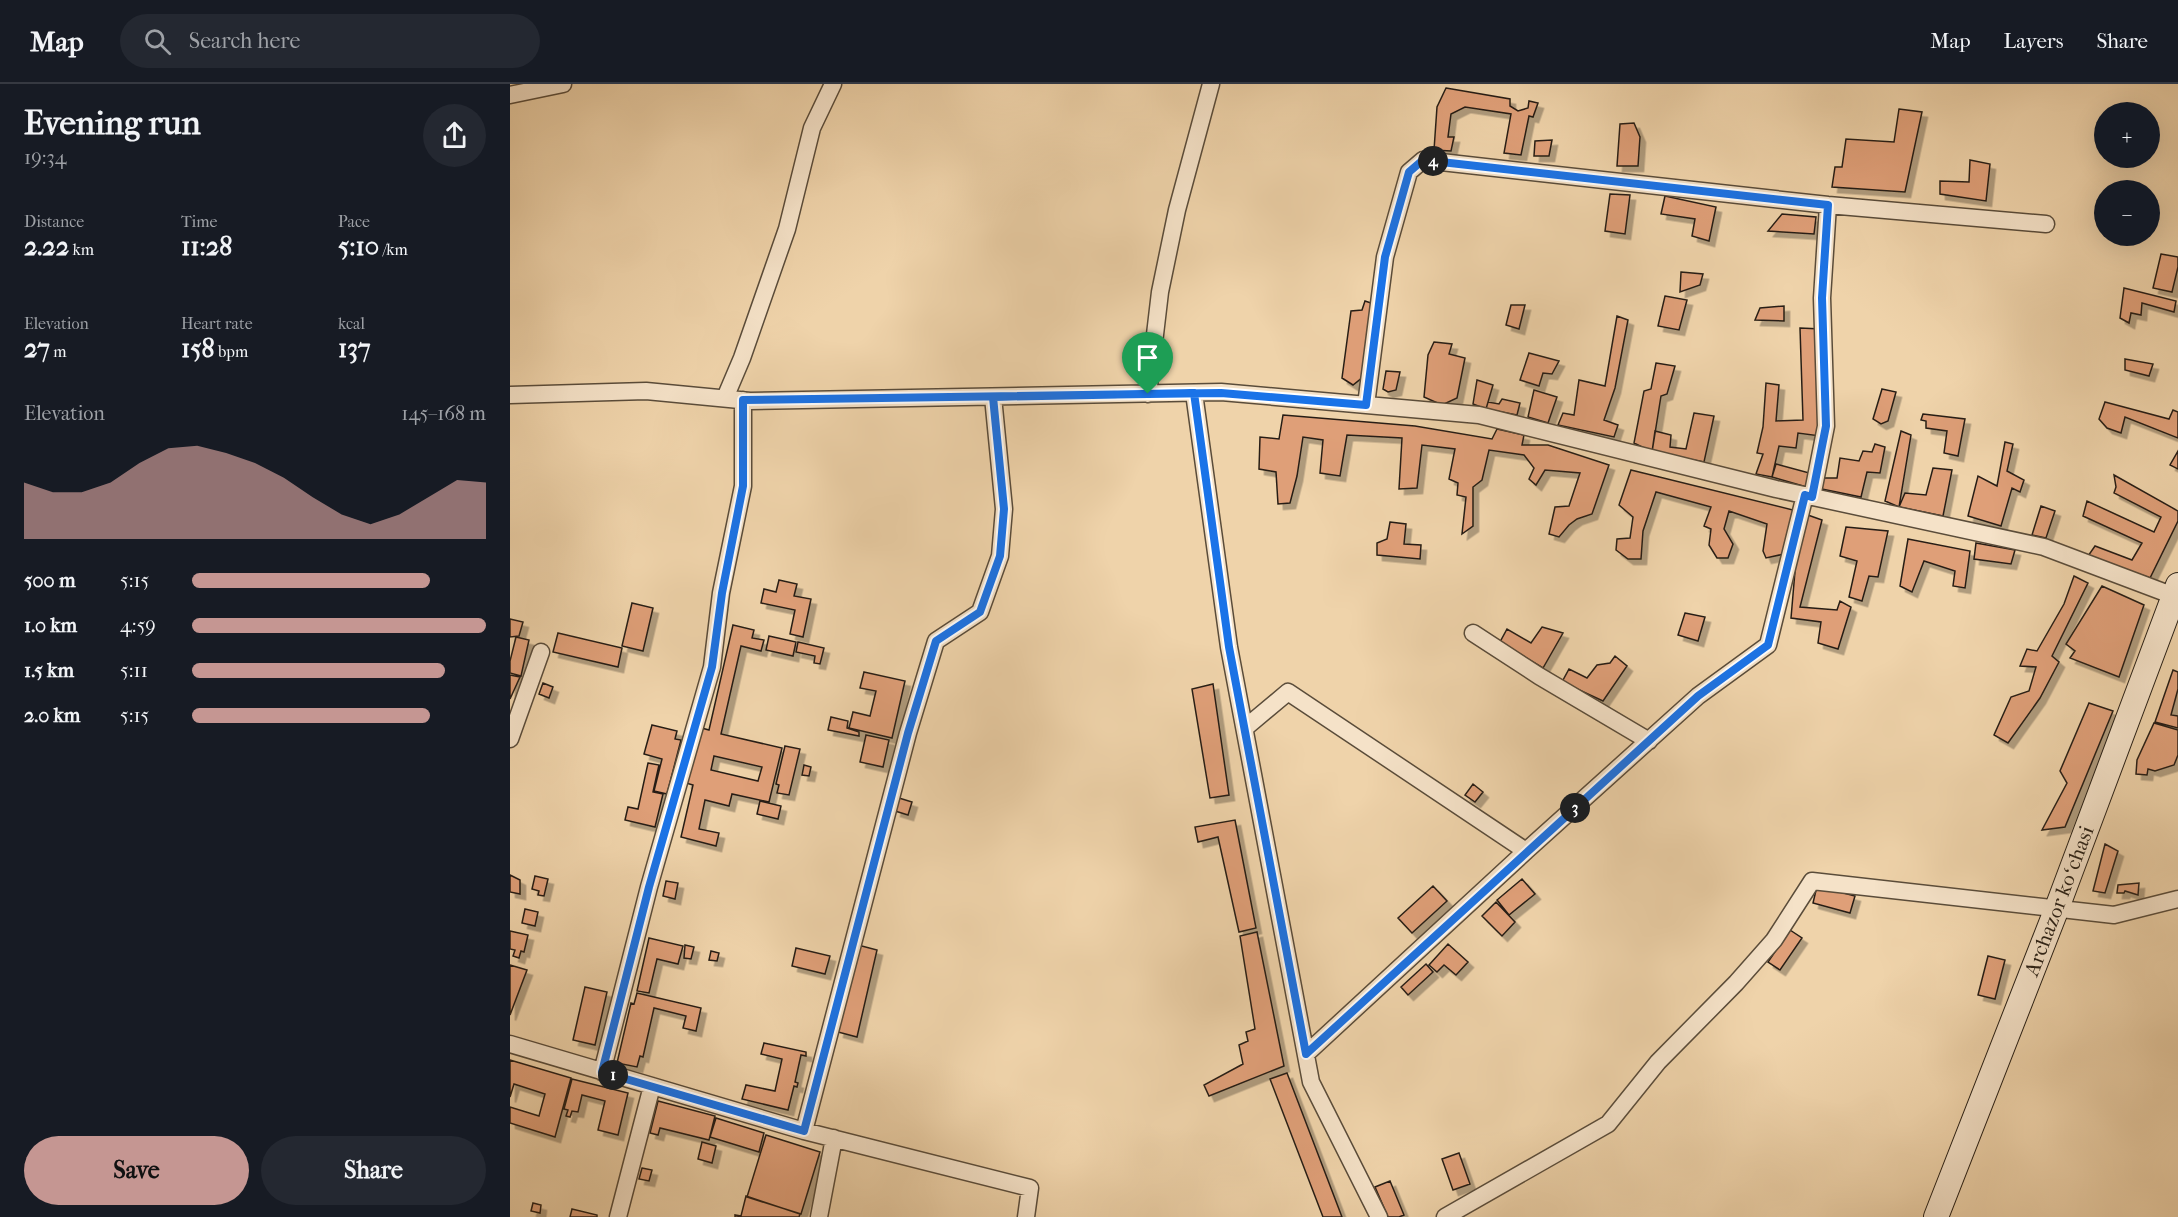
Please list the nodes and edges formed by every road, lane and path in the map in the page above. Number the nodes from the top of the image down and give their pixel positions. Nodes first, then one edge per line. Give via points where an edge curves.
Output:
1 (563, 84) edge
2 (833, 84) edge
3 (1211, 84) edge
4 (510, 95) edge
5 (1828, 205) junction
6 (2046, 224) dead end
7 (1194, 393) junction
8 (1148, 394) junction
9 (510, 395) edge
10 (993, 397) junction
11 (725, 399) junction
12 (743, 400) junction
13 (1366, 405) junction
14 (1808, 496) junction
15 (2176, 591) edge
16 (1473, 633) dead end
17 (541, 652) dead end
18 (1245, 729) junction
19 (510, 739) edge
20 (1649, 741) junction
21 (1526, 851) junction
22 (2178, 899) edge
23 (2057, 908) junction
24 (510, 1044) edge
25 (1306, 1054) junction
26 (602, 1072) junction
27 (652, 1086) junction
28 (804, 1131) junction
29 (834, 1138) junction
30 (618, 1217) edge
31 (819, 1217) edge
32 (1026, 1217) edge
33 (1379, 1217) edge
34 (1445, 1217) edge
35 (1936, 1217) edge

1 - 4 street
2 - 11 street via 812,128 787,229
3 - 8 street via 1177,210 1160,292
5 - 6 street
5 - 13 street via 1423,160 1409,172 1385,257
5 - 14 street via 1822,298 1826,426
7 - 8 street
7 - 13 street
7 - 18 street via 1229,647
8 - 10 street
9 - 11 street via 646,391
10 - 12 street
10 - 28 street via 1004,509 1000,556 980,612 936,641 908,733
11 - 12 street
12 - 26 street via 743,486 712,667 649,887
13 - 14 street via 1479,415
14 - 15 street via 2044,547
14 - 20 street via 1768,645 1698,696
15 - 23 street, Archazor koʻchasi
16 - 20 street
17 - 19 street
18 - 21 street via 1288,692
18 - 25 street
20 - 21 street
21 - 25 street
22 - 23 street via 2114,915
23 - 34 street via 1812,881 1774,940 1658,1062 1608,1124
23 - 35 street, Archazor koʻchasi
24 - 26 street
25 - 33 street via 1311,1082
26 - 27 street
27 - 28 street
27 - 30 street
28 - 29 street
29 - 31 street
29 - 32 street via 1030,1188

